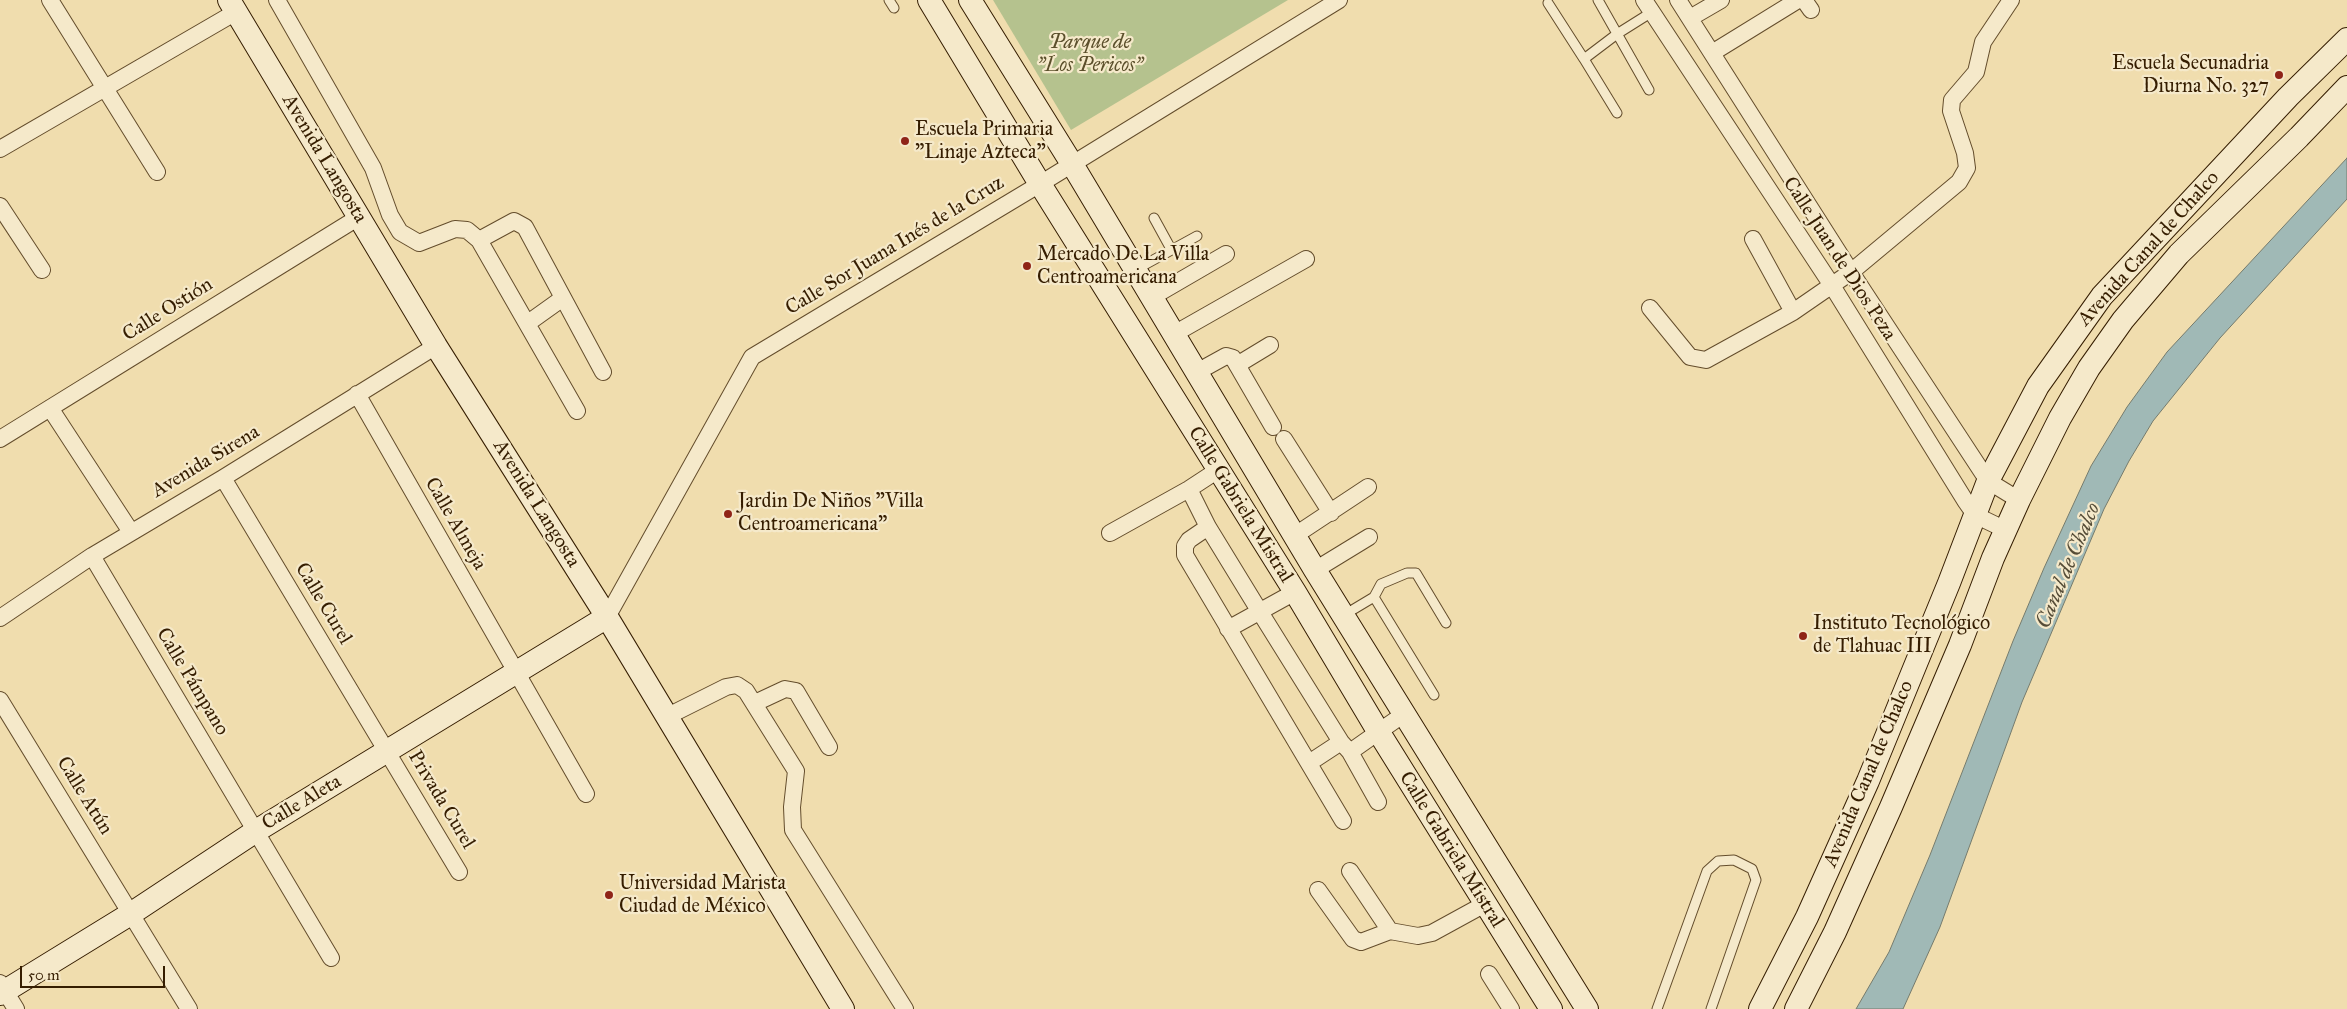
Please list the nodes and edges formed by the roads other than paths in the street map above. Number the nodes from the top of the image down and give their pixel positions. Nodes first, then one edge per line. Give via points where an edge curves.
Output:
1 (50, 0) edge
2 (277, 0) edge
3 (929, 0) edge
4 (970, 0) edge
5 (1339, 0) edge
6 (1598, 0) edge
7 (1678, 0) edge
8 (1720, 0) edge
9 (1798, 0) edge
10 (2012, 0) edge
11 (1548, 4) dead end
12 (232, 6) edge
13 (1648, 6) edge
14 (1690, 18) junction
15 (1617, 34) junction
16 (2347, 39) edge
17 (1712, 53) junction
18 (1584, 59) junction
19 (2347, 87) edge
20 (104, 89) junction
21 (1649, 90) dead end
22 (1617, 113) dead end
23 (0, 149) edge
24 (1072, 164) junction
25 (157, 172) dead end
26 (1040, 184) junction
27 (0, 206) edge
28 (359, 217) junction
29 (1154, 218) dead end
30 (1197, 236) dead end
31 (1753, 239) dead end
32 (479, 240) junction
33 (1171, 249) junction
34 (1226, 254) dead end
35 (1306, 259) dead end
36 (42, 270) dead end
37 (1135, 270) junction
38 (1851, 272) junction
39 (1832, 284) junction
40 (1152, 297) junction
41 (563, 298) junction
42 (1650, 308) dead end
43 (1793, 312) junction
44 (528, 323) junction
45 (1174, 334) junction
46 (1270, 345) dead end
47 (436, 346) junction
48 (1237, 365) junction
49 (603, 372) dead end
50 (1196, 372) junction
51 (357, 394) junction
52 (50, 408) junction
53 (577, 411) dead end
54 (0, 439) edge
55 (1218, 470) junction
56 (222, 478) junction
57 (1988, 481) junction
58 (1368, 487) dead end
59 (1189, 489) junction
60 (2019, 500) junction
61 (1331, 513) junction
62 (1975, 515) junction
63 (1208, 527) junction
64 (2006, 530) junction
65 (131, 532) junction
66 (1110, 533) dead end
67 (1294, 536) junction
68 (1369, 537) dead end
69 (92, 556) junction
70 (1315, 570) junction
71 (1295, 592) junction
72 (1374, 597) junction
73 (1260, 612) junction
74 (1344, 615) junction
75 (607, 617) junction
76 (0, 618) edge
77 (1446, 624) dead end
78 (1228, 629) junction
79 (516, 674) junction
80 (1434, 695) dead end
81 (0, 700) edge
82 (755, 703) junction
83 (1404, 714) junction
84 (666, 718) junction
85 (1378, 731) junction
86 (829, 747) dead end
87 (1346, 747) junction
88 (386, 751) junction
89 (1309, 763) junction
90 (586, 794) dead end
91 (1378, 802) dead end
92 (1343, 821) dead end
93 (256, 831) junction
94 (1350, 871) dead end
95 (459, 872) dead end
96 (1318, 890) dead end
97 (1485, 904) junction
98 (132, 913) junction
99 (1390, 931) junction
100 (331, 958) dead end
101 (1489, 974) dead end
102 (5, 994) edge
103 (189, 1009) edge
104 (843, 1009) edge
105 (905, 1009) edge
106 (1511, 1009) edge
107 (1551, 1009) edge
108 (1587, 1009) edge
109 (1657, 1009) edge
110 (1710, 1009) edge
111 (1760, 1009) edge
112 (1796, 1009) edge

1 - 20 street
2 - 32 street via 372,168 400,232 419,243 455,229 467,230
3 - 26 street, Calle Gabriela Mistral
4 - 24 street, Calle Gabriela Mistral
5 - 24 street, Calle Sor Juana Inés de la Cruz
6 - 15 lane
7 - 14 street, Calle Juan de Dios Peza
8 - 14 street
9 - 17 street
10 - 38 street via 1984,42 1976,72 1952,100 1951,111 1967,168 1958,182
11 - 18 lane
12 - 20 street
12 - 28 street, Avenida Langosta
13 - 15 lane
13 - 39 street, Calle Juan de Dios Peza
14 - 17 street, Calle Juan de Dios Peza
15 - 18 lane
15 - 21 lane
16 - 57 street, Avenida Canal de Chalco via 2281,104 2102,296 2038,386
17 - 38 street, Calle Juan de Dios Peza
18 - 22 lane
19 - 60 street, Avenida Canal de Chalco via 2179,254 2122,320 2060,418
20 - 23 street
20 - 25 street
24 - 26 street, Calle Sor Juana Inés de la Cruz
24 - 37 street, Calle Gabriela Mistral
26 - 55 street, Calle Gabriela Mistral
26 - 75 street, Calle Sor Juana Inés de la Cruz via 752,357
27 - 36 street
28 - 47 street, Avenida Langosta
28 - 52 street, Calle Ostión
29 - 33 lane
30 - 33 lane
31 - 43 street
32 - 41 street via 514,221 519,222 525,227
32 - 44 street
33 - 37 lane
34 - 40 street
35 - 45 street
37 - 40 street, Calle Gabriela Mistral
38 - 39 street
38 - 57 street, Calle Juan de Dios Peza
39 - 43 street
39 - 62 street, Calle Juan de Dios Peza
40 - 45 street, Calle Gabriela Mistral
41 - 44 street
41 - 49 street
42 - 43 street via 1690,357 1706,360
44 - 53 street
45 - 50 street, Calle Gabriela Mistral
46 - 48 street
47 - 51 street, Avenida Sirena
47 - 75 street, Avenida Langosta
48 - 50 street via 1233,358 1226,356
48 - 61 street
50 - 67 street, Calle Gabriela Mistral
51 - 56 street, Avenida Sirena
51 - 79 street, Calle Almeja
52 - 54 street, Calle Ostión
52 - 65 street
55 - 59 street
55 - 71 street, Calle Gabriela Mistral
56 - 65 street, Avenida Sirena
56 - 88 street, Calle Curel
57 - 60 street, Calle Juan de Dios Peza
57 - 62 street, Avenida Canal de Chalco
58 - 61 street
59 - 63 street
59 - 66 street
60 - 64 street, Avenida Canal de Chalco
61 - 67 street
62 - 64 street
62 - 111 street, Avenida Canal de Chalco via 1868,781 1807,917
63 - 73 street
63 - 78 street via 1188,540 1185,555
64 - 112 street, Avenida Canal de Chalco via 1891,807
65 - 69 street, Avenida Sirena
67 - 70 street, Calle Gabriela Mistral
68 - 70 street
69 - 76 street, Avenida Sirena
69 - 93 street, Calle Pámpano
70 - 74 street, Calle Gabriela Mistral
71 - 73 street
71 - 85 street, Calle Gabriela Mistral
72 - 74 lane
72 - 77 lane via 1382,584 1407,572 1416,573
72 - 80 lane
73 - 78 street
73 - 87 street
74 - 83 street, Calle Gabriela Mistral
75 - 79 street, Calle Aleta
75 - 84 street, Avenida Langosta
78 - 89 street
79 - 88 street, Calle Aleta
79 - 90 street, Calle Almeja
81 - 98 street, Calle Atún
82 - 84 street via 737,685 726,687
82 - 86 street via 785,689 796,691
82 - 105 street via 796,771 793,830
83 - 85 street
83 - 108 street, Calle Gabriela Mistral
84 - 104 street, Avenida Langosta
85 - 87 street
85 - 97 street, Calle Gabriela Mistral
87 - 89 street
87 - 91 street
88 - 93 street, Calle Aleta
88 - 95 street, Privada Curel
89 - 92 street
93 - 98 street, Calle Aleta
93 - 100 street, Calle Pámpano
94 - 99 street
96 - 99 street via 1353,939 1361,942
97 - 99 street via 1432,933 1418,936
97 - 107 street, Calle Gabriela Mistral
98 - 102 street, Calle Aleta
98 - 103 street, Calle Atún
101 - 106 street
109 - 110 lane via 1707,871 1718,861 1734,860 1752,869 1756,880

